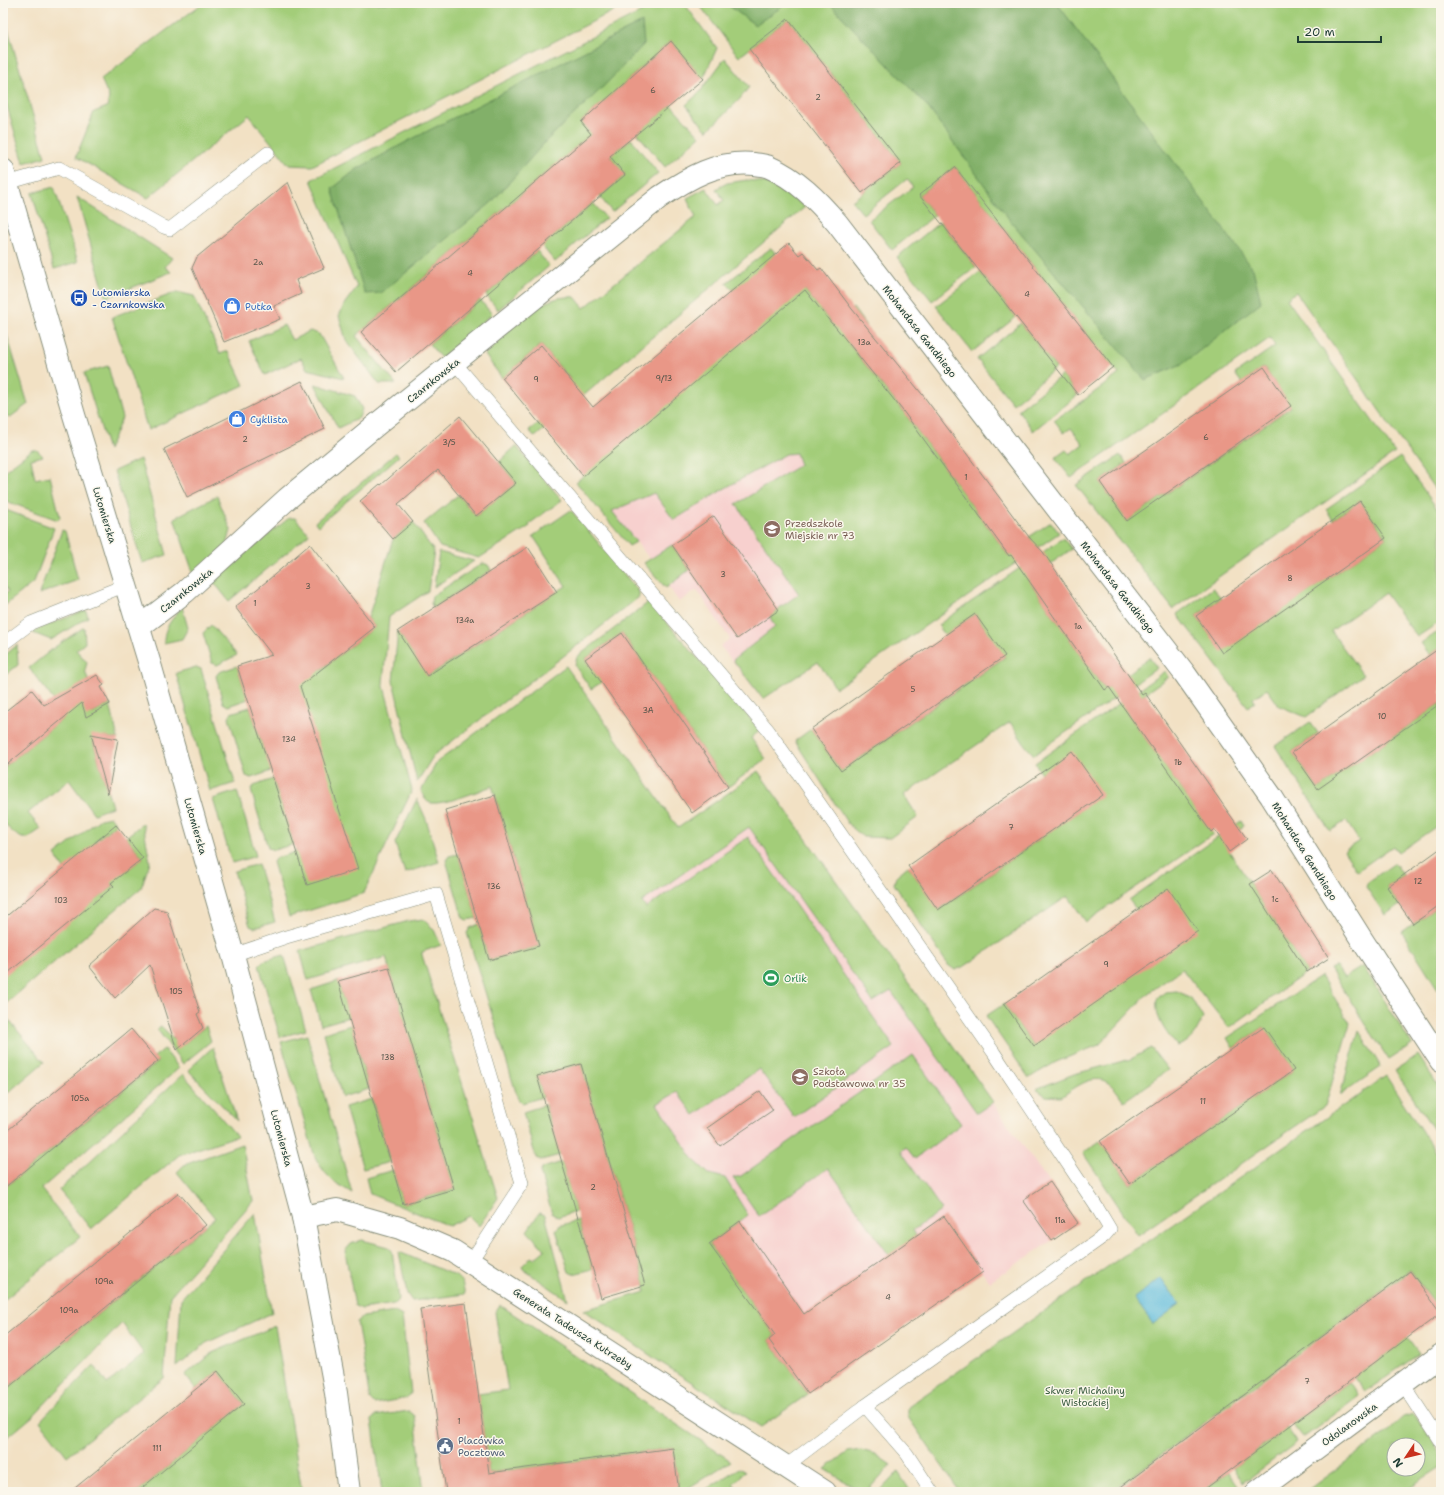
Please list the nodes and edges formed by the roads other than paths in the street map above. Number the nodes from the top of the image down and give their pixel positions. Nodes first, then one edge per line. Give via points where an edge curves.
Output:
1 (268, 153) dead end
2 (744, 163) joint
3 (5, 176) edge
4 (454, 362) junction
5 (126, 585) junction
6 (139, 627) junction
7 (3, 644) edge
8 (234, 955) junction
9 (1441, 1061) edge
10 (303, 1217) junction
11 (471, 1261) junction
12 (1441, 1355) edge
13 (1404, 1384) junction
14 (865, 1406) junction
15 (1441, 1442) edge
16 (786, 1466) junction
17 (349, 1492) edge
18 (825, 1492) edge
19 (932, 1492) edge
20 (1257, 1492) edge

1 - 3 lane via 170,229 60,168
2 - 4 street, Czarnkowska via 716,168 675,186
2 - 9 street, Mohandasa Gandhiego via 768,166 794,180 817,200 847,236 1185,674 1271,796
3 - 5 street, Lutomierska
4 - 6 street, Czarnkowska via 287,499 185,592
4 - 14 lane via 768,730 994,1053 1110,1229 1104,1236
5 - 6 street, Lutomierska
5 - 7 lane via 31,623
6 - 8 street, Lutomierska
8 - 10 street, Lutomierska
8 - 11 lane via 286,937 436,894 522,1183
10 - 11 street, Generała Tadeusza Kutrzeby via 337,1210 344,1211 400,1228
10 - 17 street, Lutomierska via 336,1393
11 - 16 street, Generała Tadeusza Kutrzeby
12 - 13 street, Odolanowska
13 - 15 lane
13 - 20 street, Odolanowska
14 - 16 lane
14 - 19 lane via 907,1454
16 - 18 street, Generała Tadeusza Kutrzeby

